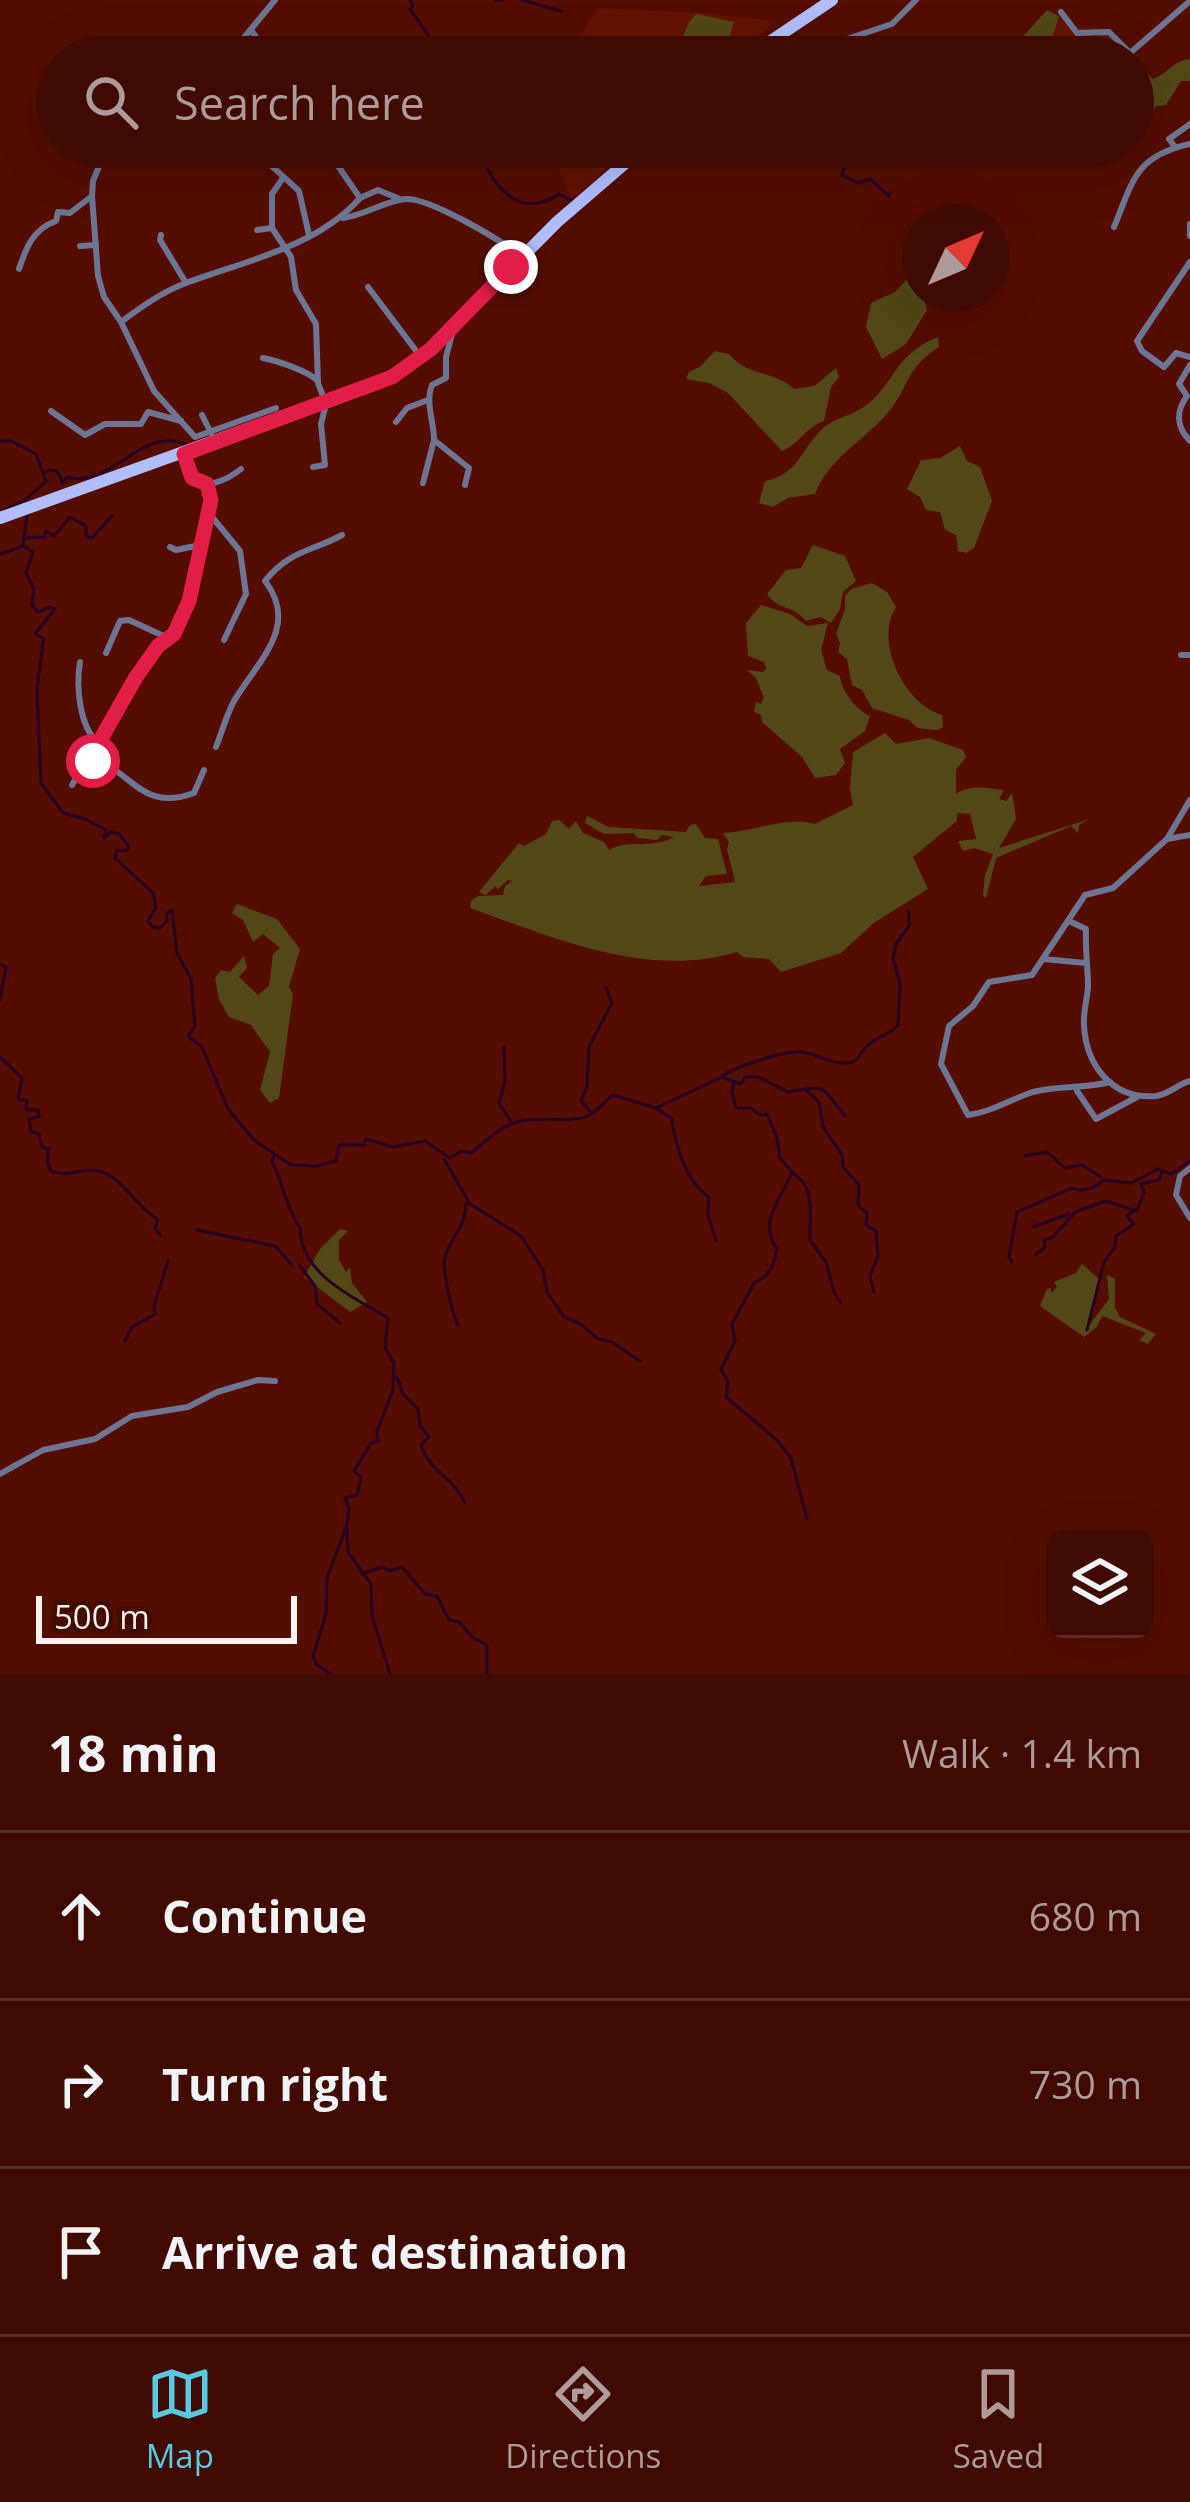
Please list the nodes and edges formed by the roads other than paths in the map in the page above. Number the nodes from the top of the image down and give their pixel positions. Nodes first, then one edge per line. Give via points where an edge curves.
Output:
1 (275, 0) edge
2 (916, 0) edge
3 (822, 2) edge
4 (1189, 5) edge
5 (1061, 12) dead end
6 (251, 30) junction
7 (246, 36) edge
8 (255, 36) edge
9 (776, 36) edge
10 (856, 36) edge
11 (1113, 36) edge
12 (1151, 36) edge
13 (1190, 124) edge
14 (1190, 144) edge
15 (1175, 147) junction
16 (1154, 156) edge
17 (98, 168) edge
18 (273, 168) edge
19 (339, 168) edge
20 (621, 168) edge
21 (1143, 168) edge
22 (283, 178) junction
23 (92, 196) junction
24 (360, 198) junction
25 (400, 199) junction
26 (343, 218) junction
27 (1190, 224) edge
28 (1114, 227) dead end
29 (272, 228) junction
30 (256, 230) dead end
31 (161, 235) dead end
32 (1190, 236) edge
33 (309, 237) junction
34 (95, 245) junction
35 (80, 246) dead end
36 (286, 247) junction
37 (521, 257) junction
38 (1190, 262) edge
39 (19, 269) dead end
40 (186, 283) junction
41 (368, 287) dead end
42 (121, 322) junction
43 (452, 327) junction
44 (263, 358) dead end
45 (421, 358) junction
46 (1190, 361) edge
47 (318, 380) junction
48 (428, 400) junction
49 (326, 404) junction
50 (276, 408) dead end
51 (51, 411) dead end
52 (202, 415) dead end
53 (181, 421) junction
54 (396, 422) dead end
55 (213, 438) junction
56 (434, 440) junction
57 (1190, 440) edge
58 (184, 454) junction
59 (313, 467) dead end
60 (242, 469) dead end
61 (423, 483) dead end
62 (207, 484) junction
63 (465, 485) dead end
64 (208, 512) junction
65 (0, 518) edge
66 (342, 535) dead end
67 (200, 544) junction
68 (170, 547) dead end
69 (168, 638) junction
70 (224, 640) dead end
71 (106, 653) dead end
72 (80, 662) dead end
73 (98, 743) junction
74 (216, 747) dead end
75 (90, 758) junction
76 (204, 770) dead end
77 (72, 785) dead end
78 (1190, 800) edge
79 (1190, 836) edge
80 (1167, 839) junction
81 (1069, 921) junction
82 (1042, 959) junction
83 (1085, 962) junction
84 (1190, 1081) edge
85 (1110, 1082) junction
86 (1077, 1091) junction
87 (1117, 1091) junction
88 (1138, 1096) junction
89 (1123, 1104) junction
90 (1190, 1168) edge
91 (1189, 1212) edge
92 (275, 1381) dead end
93 (0, 1474) edge

1 - 6 street
2 - 10 street via 892,24
3 - 9 main road
4 - 12 street
5 - 11 street via 1077,33
6 - 7 street
6 - 8 street
13 - 15 street via 1169,139
14 - 15 street
15 - 16 street
17 - 23 street
18 - 22 street
19 - 24 street
20 - 37 main road
21 - 28 street
22 - 29 street via 272,194
22 - 33 street via 298,191
23 - 34 street
23 - 39 street via 44,225
24 - 25 street via 379,190
24 - 26 street
25 - 26 street
25 - 37 street via 441,208
26 - 33 street
27 - 32 street
29 - 30 street
29 - 36 street
31 - 40 street
33 - 36 street
34 - 35 street
34 - 42 street via 104,297
36 - 40 street
36 - 47 street via 316,324
37 - 43 main road
38 - 46 street via 1137,340 1165,367 1176,353
40 - 42 street
41 - 45 street
42 - 53 street via 154,391
43 - 45 main road
43 - 48 street via 446,378 432,385
44 - 47 street
45 - 49 main road
46 - 57 street via 1178,417
47 - 49 street
48 - 54 street
48 - 56 street
49 - 55 main road
49 - 59 street via 325,465
50 - 55 street
51 - 53 street via 86,435 105,424 141,424 148,412
52 - 55 street
53 - 55 street via 191,436
55 - 58 main road
56 - 61 street
56 - 63 street via 469,468
58 - 62 street via 192,478
58 - 65 main road
60 - 62 street
62 - 64 street
64 - 67 street
64 - 70 street via 240,551 246,594
66 - 74 street via 298,551 265,581 278,598 277,632
67 - 68 street
67 - 69 street via 189,601
69 - 71 street via 120,621
69 - 73 street
72 - 73 street via 86,728
73 - 75 street
75 - 76 street via 111,764 141,793 169,800 194,793
75 - 77 street
78 - 80 street
79 - 80 street
80 - 81 street via 1113,888 1085,895
81 - 82 street
81 - 83 street via 1086,929
82 - 83 street
82 - 86 street via 1029,977 989,982 949,1026 941,1064 968,1115 1039,1091
83 - 85 street via 1086,1042
84 - 88 street
85 - 86 street
85 - 87 street
86 - 89 street via 1096,1119
87 - 88 street
87 - 89 street
88 - 89 street
90 - 91 street via 1176,1195
92 - 93 street via 132,1416 95,1439 43,1450

